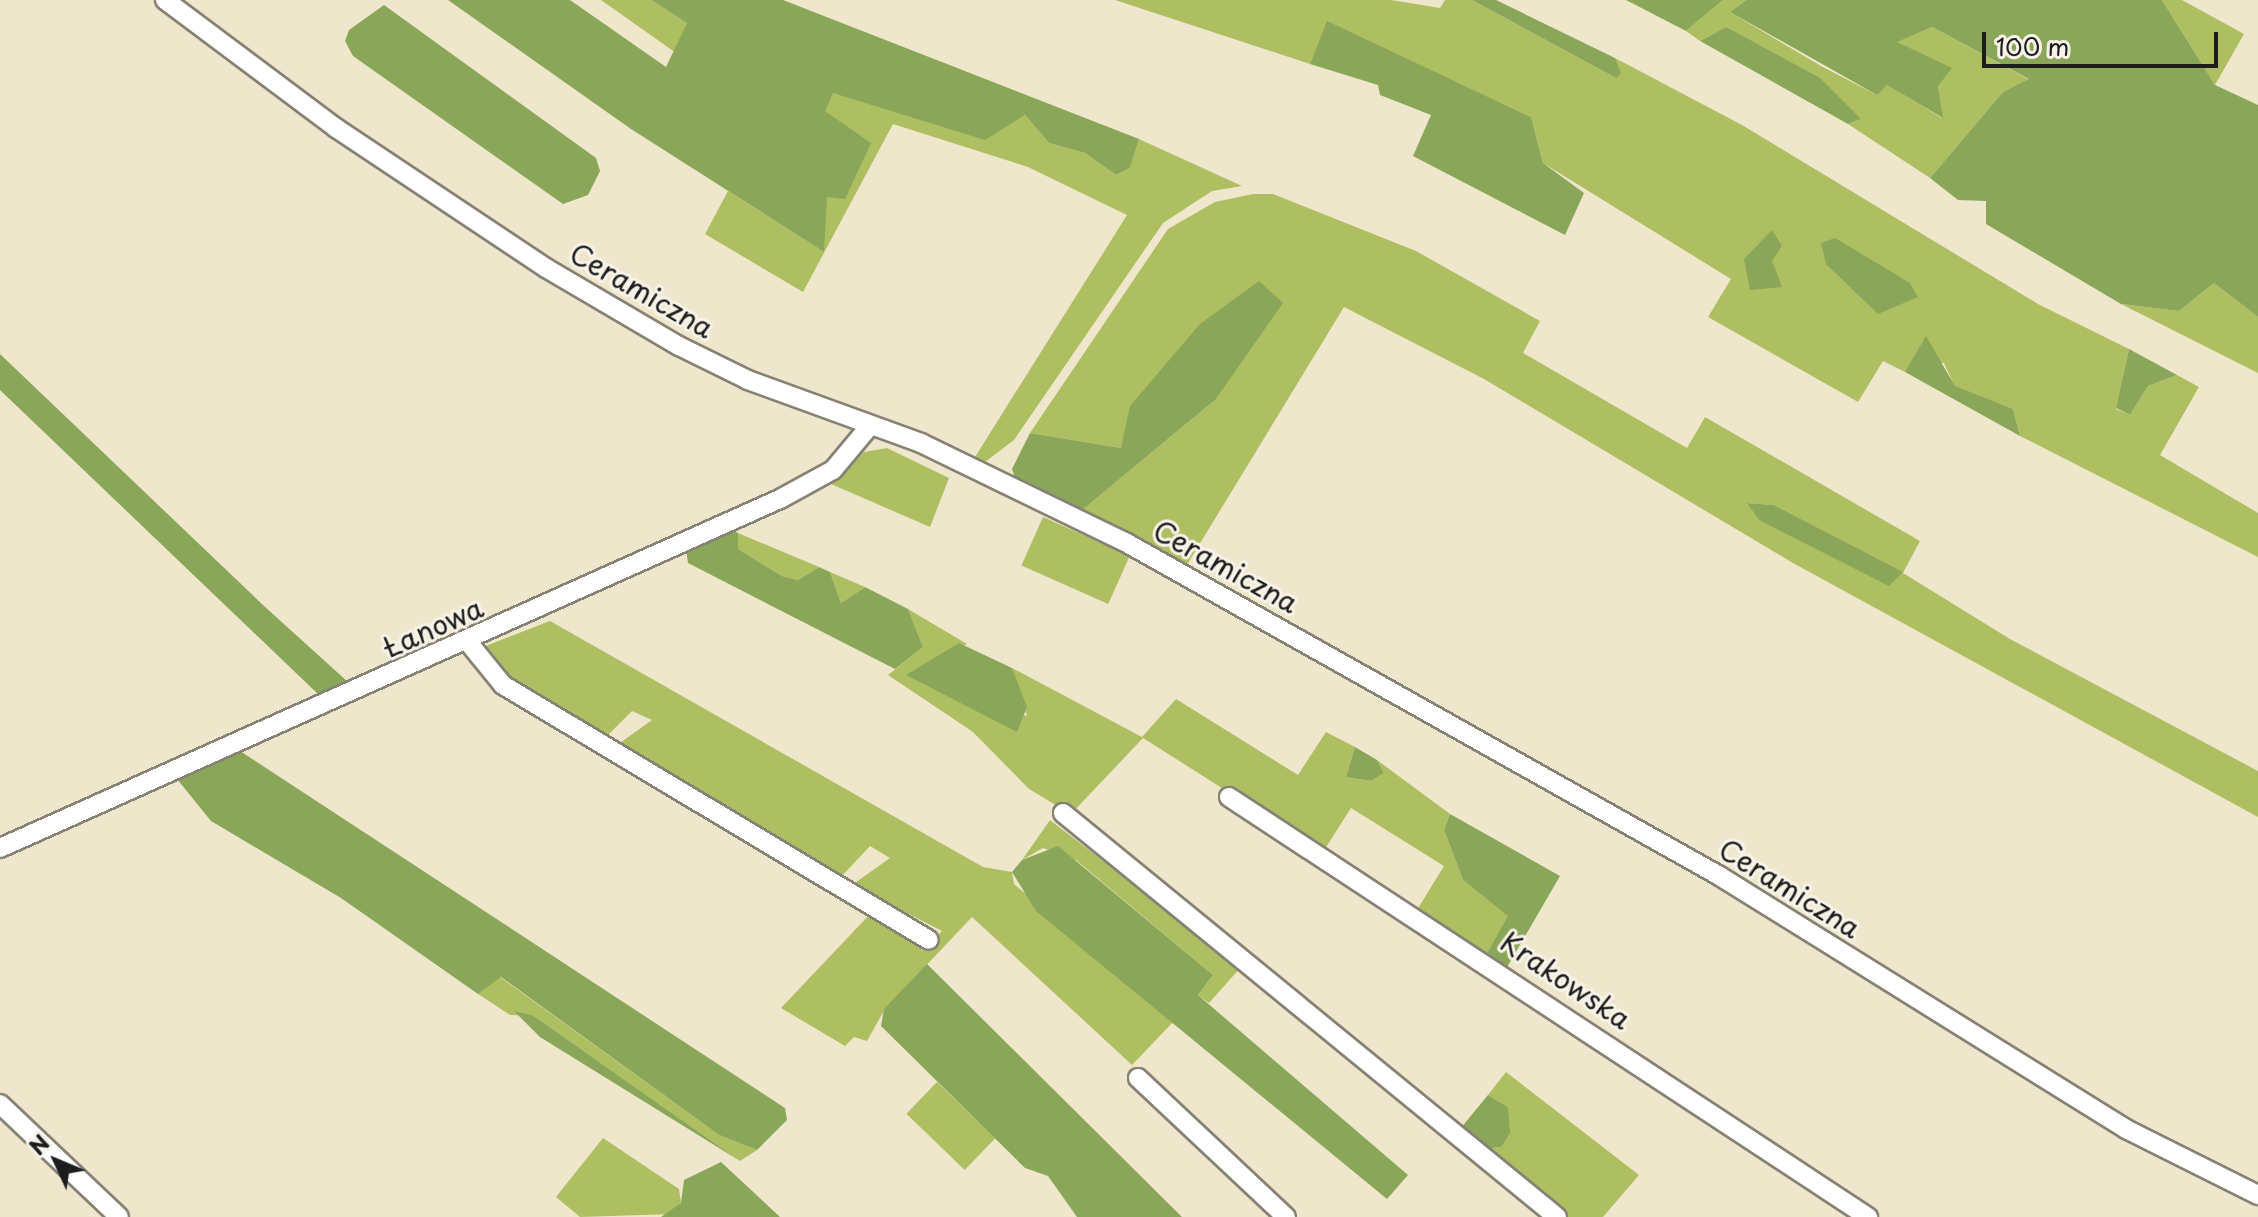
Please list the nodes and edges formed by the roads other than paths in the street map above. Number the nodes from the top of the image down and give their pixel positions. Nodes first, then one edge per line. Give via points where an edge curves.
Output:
1 (165, 0) edge
2 (869, 427) junction
3 (468, 642) junction
4 (1229, 797) dead end
5 (1063, 813) dead end
6 (0, 848) edge
7 (929, 940) dead end
8 (1138, 1078) dead end
9 (0, 1104) edge
10 (2258, 1195) edge
11 (119, 1217) edge
12 (1286, 1217) edge
13 (1557, 1217) edge
14 (1868, 1217) edge

1 - 2 street, Ceramiczna via 336,128 546,268 748,380
2 - 3 street, Łanowa via 833,470 780,499
2 - 10 street, Ceramiczna via 1047,501 1400,693 1718,875 2115,1123
3 - 6 street, Łanowa
3 - 7 street via 503,685
4 - 14 street, Krakowska
5 - 13 street
8 - 12 street
9 - 11 street

